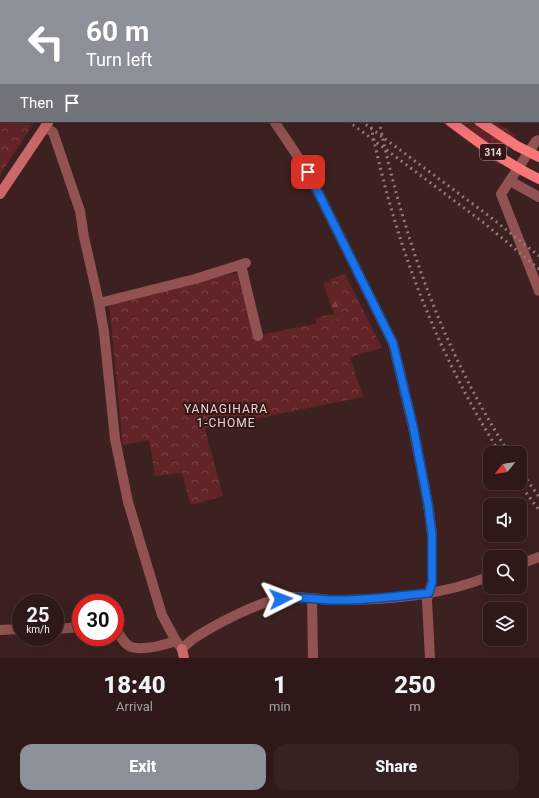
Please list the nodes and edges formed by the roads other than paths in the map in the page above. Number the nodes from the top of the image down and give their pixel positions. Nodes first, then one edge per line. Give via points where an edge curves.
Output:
1 (275, 122) edge
2 (451, 122) edge
3 (481, 122) edge
4 (47, 124) edge
5 (538, 141) edge
6 (539, 157) edge
7 (539, 179) edge
8 (510, 181) junction
9 (0, 194) edge
10 (539, 197) edge
11 (539, 291) edge
12 (99, 303) junction
13 (258, 336) dead end
14 (539, 557) edge
15 (527, 561) edge
16 (483, 579) edge
17 (429, 593) junction
18 (312, 598) junction
19 (12, 629) edge
20 (0, 630) edge
21 (124, 641) edge
22 (181, 649) edge
23 (312, 658) edge
24 (430, 658) edge

1 - 17 street via 308,172 393,343 428,504 432,534 432,582
2 - 7 main road, 314, bridge via 510,163
3 - 6 main road, 314, bridge
4 - 9 main road
4 - 12 street via 53,132 80,211
5 - 8 street
8 - 10 street
8 - 11 street via 501,194
12 - 13 street via 196,279 244,264
12 - 22 street via 115,439 128,502 162,615
14 - 15 street
16 - 17 street
17 - 18 street via 334,600
17 - 24 street via 427,600
18 - 22 street via 290,597 264,603 194,638
18 - 23 street
19 - 20 street
21 - 22 street via 131,647 163,645

